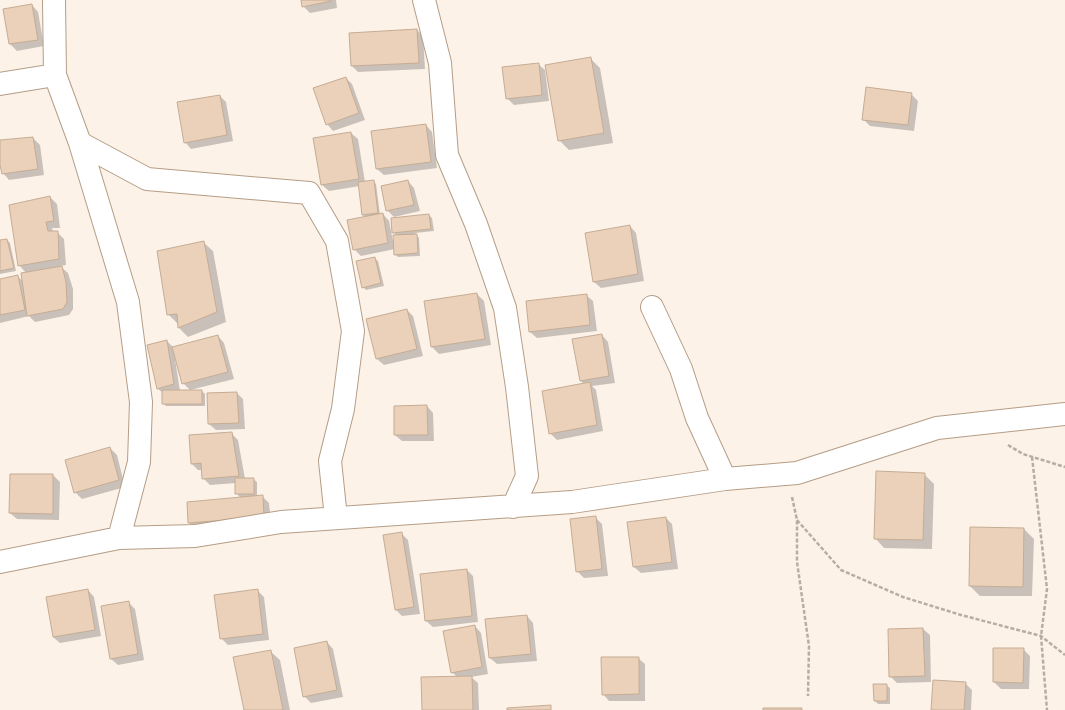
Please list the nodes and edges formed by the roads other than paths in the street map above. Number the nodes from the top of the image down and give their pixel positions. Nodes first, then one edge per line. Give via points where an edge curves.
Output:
1 (54, 0) edge
2 (424, 0) edge
3 (55, 75) junction
4 (0, 84) edge
5 (80, 143) junction
6 (652, 307) dead end
7 (1065, 414) edge
8 (725, 479) junction
9 (513, 507) junction
10 (336, 518) junction
11 (118, 538) junction
12 (0, 562) edge

1 - 3 street
2 - 9 street via 440,63 446,155 476,224 505,308 527,476
3 - 4 street
3 - 5 street
5 - 10 street via 147,179 309,193 337,241 353,331 343,409 330,461
5 - 11 street via 128,302 142,402 139,462
6 - 8 street via 681,369 697,418
7 - 8 street via 937,428 798,473
8 - 9 street via 572,502
9 - 10 street
10 - 11 street via 281,522 195,536
11 - 12 street

